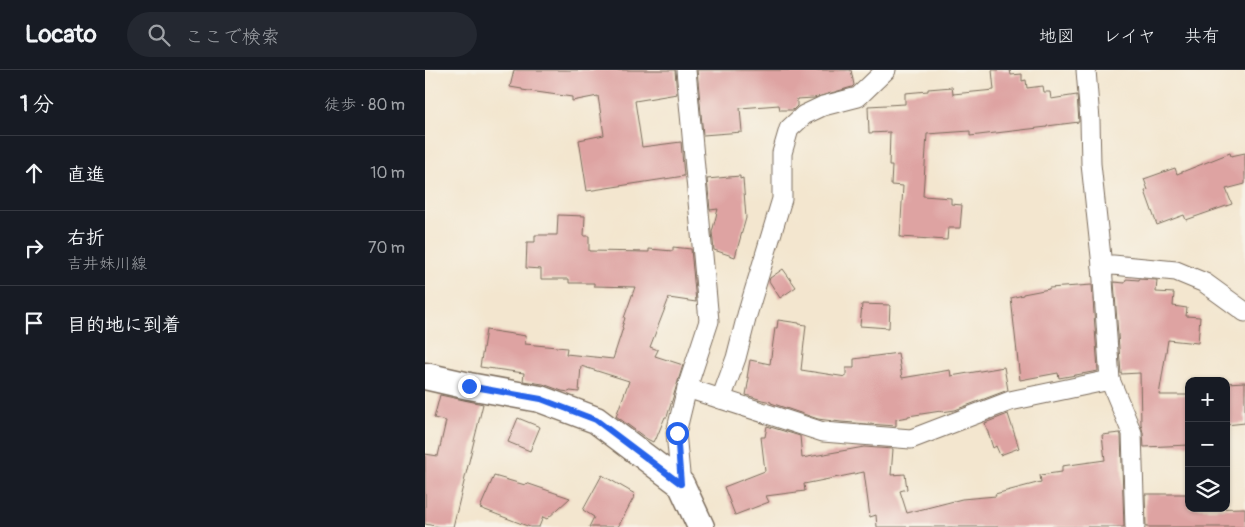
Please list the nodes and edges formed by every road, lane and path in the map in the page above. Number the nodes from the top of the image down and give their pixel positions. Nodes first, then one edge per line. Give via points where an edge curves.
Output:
1 (686, 70) edge
2 (886, 70) edge
3 (1086, 70) edge
4 (1103, 266) junction
5 (1245, 312) edge
6 (425, 376) edge
7 (1110, 380) junction
8 (687, 388) junction
9 (721, 399) junction
10 (681, 484) junction
11 (701, 527) edge
12 (1135, 527) edge

1 - 8 street via 709,320
2 - 9 street via 858,97 823,106 804,115 789,129 782,153 782,199
3 - 4 street via 1091,164
4 - 5 street via 1113,264 1176,271 1205,283
4 - 7 street
6 - 10 main road via 541,399 596,420
7 - 9 street via 1010,401 911,440 823,432
7 - 12 street via 1132,433
8 - 9 street
8 - 10 street via 677,433
10 - 11 main road

